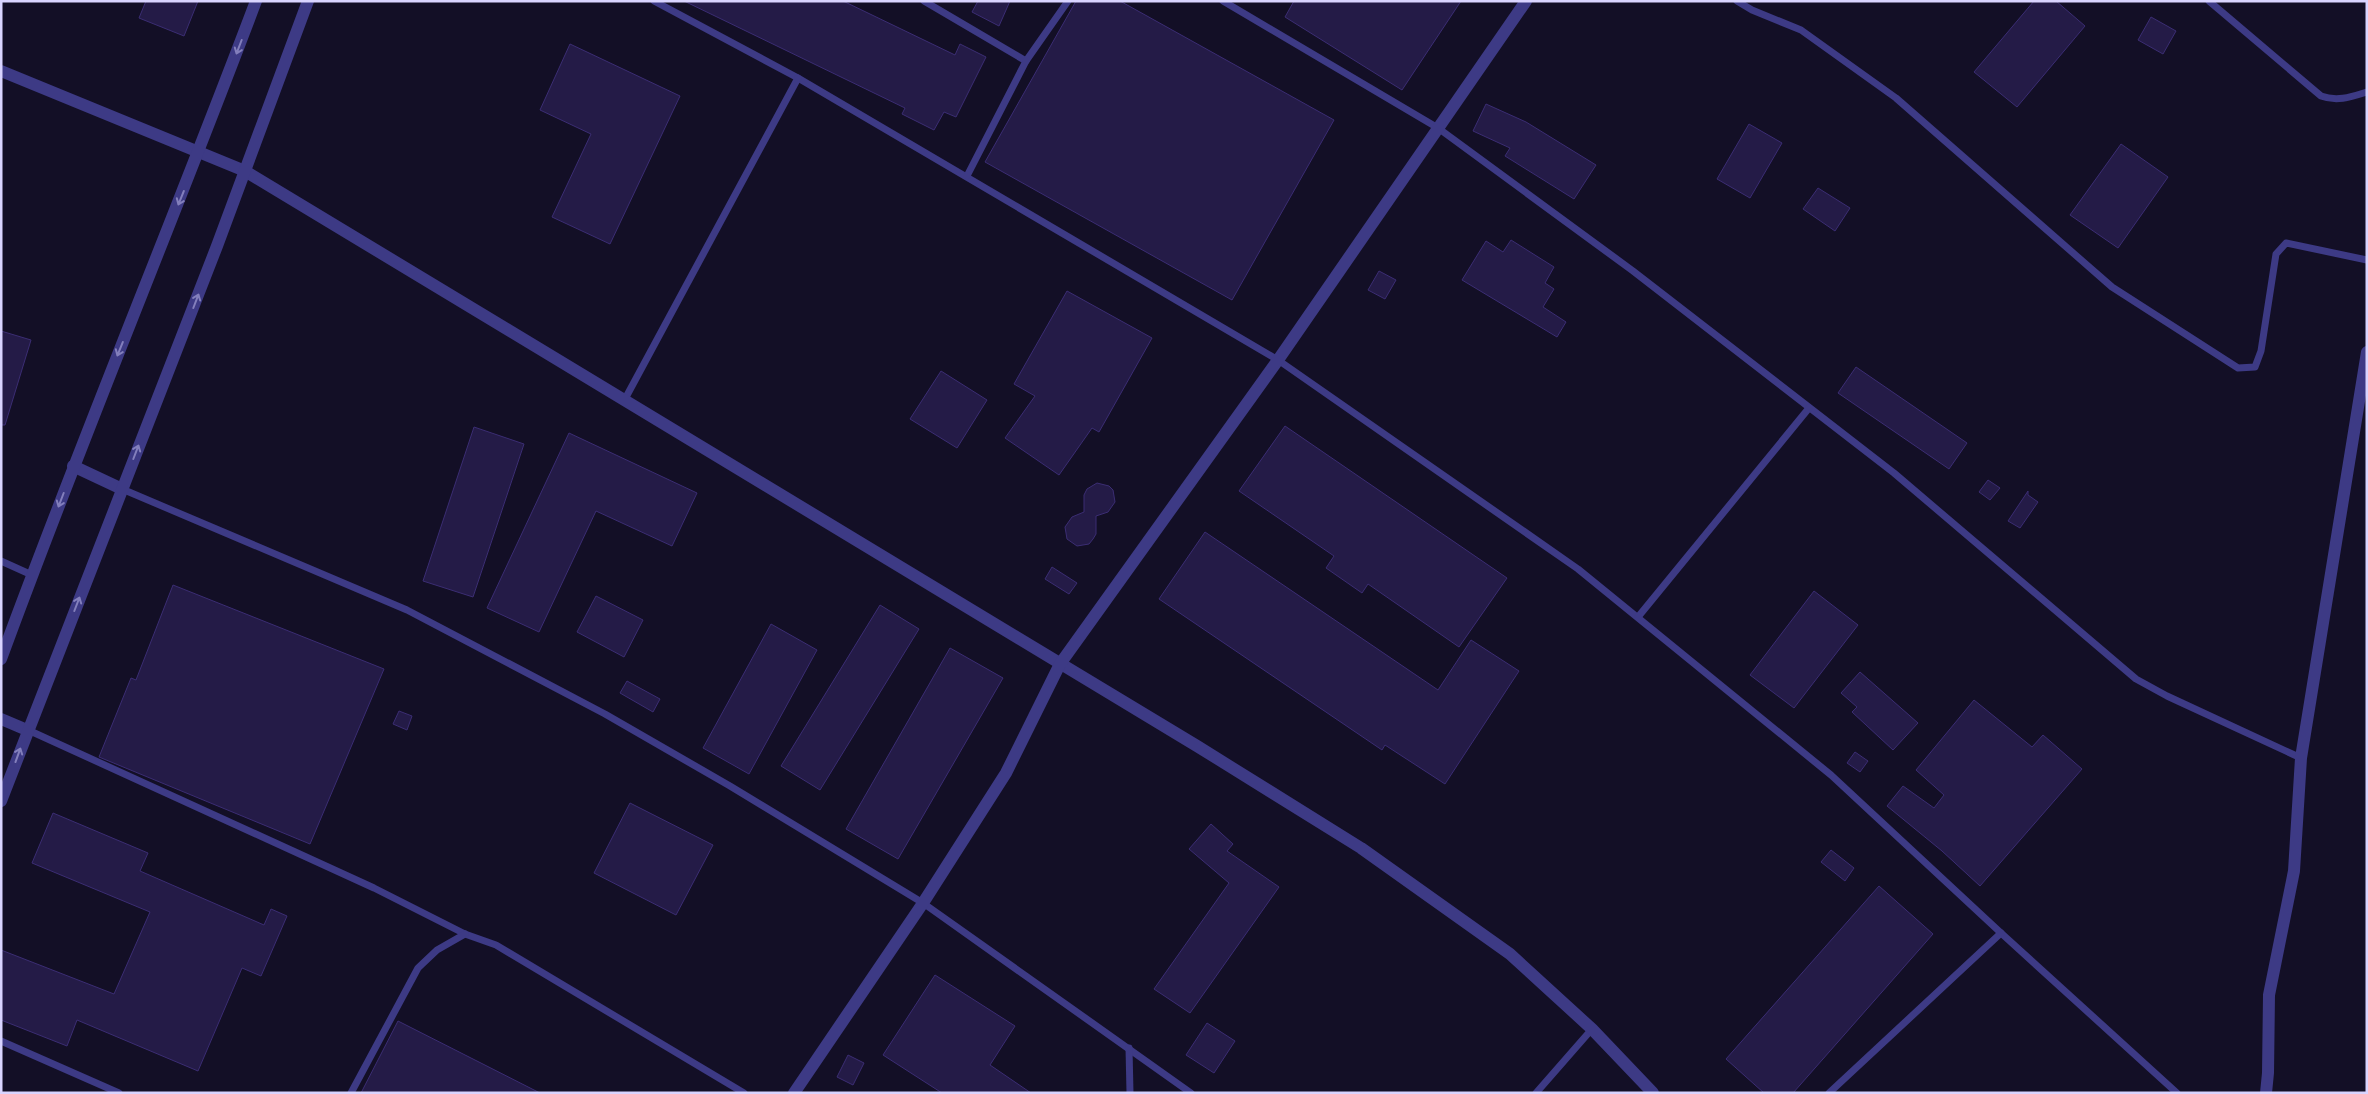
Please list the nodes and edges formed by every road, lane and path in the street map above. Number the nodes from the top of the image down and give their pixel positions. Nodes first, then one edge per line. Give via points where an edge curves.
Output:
1 (256, 1) edge
2 (308, 1) edge
3 (654, 1) edge
4 (924, 1) edge
5 (1068, 1) edge
6 (1223, 1) edge
7 (1526, 1) edge
8 (1737, 1) edge
9 (2209, 1) edge
10 (1026, 62) junction
11 (1, 72) edge
12 (798, 78) junction
13 (2367, 92) edge
14 (1438, 128) junction
15 (199, 151) junction
16 (245, 171) junction
17 (967, 176) junction
18 (2367, 260) edge
19 (2367, 352) edge
20 (1278, 360) junction
21 (625, 399) junction
22 (1809, 408) junction
23 (74, 466) junction
24 (122, 489) junction
25 (1, 561) edge
26 (32, 575) junction
27 (1638, 618) junction
28 (1, 659) edge
29 (1060, 664) junction
30 (1, 719) edge
31 (27, 730) junction
32 (2301, 758) junction
33 (1, 801) edge
34 (922, 903) junction
35 (2000, 933) junction
36 (465, 934) junction
37 (1592, 1029) junction
38 (1, 1041) edge
39 (1129, 1048) junction
40 (119, 1093) edge
41 (352, 1093) edge
42 (744, 1093) edge
43 (794, 1093) edge
44 (1130, 1093) edge
45 (1191, 1093) edge
46 (1536, 1093) edge
47 (1652, 1093) edge
48 (1829, 1093) edge
49 (2177, 1093) edge
50 (2266, 1093) edge

1 -> 15 street
2 - 16 street
3 - 12 lane
4 - 10 lane
5 - 10 lane
6 - 14 lane
7 - 14 street
8 - 18 lane via 1801,30 1896,98 2112,287 2238,368 2255,367 2261,351 2276,254 2286,243
9 - 13 lane via 2321,96 2331,100
10 - 17 lane
11 - 15 street
12 - 17 lane
12 - 21 lane
14 - 20 street
14 - 22 lane via 1633,271
15 - 16 street
15 -> 23 street
16 - 21 street
24 -> 16 street
17 - 20 lane
19 - 32 street
20 - 27 lane via 1578,569
20 - 29 street
21 - 29 street
22 - 27 lane
22 - 32 lane via 1894,473 2136,679
23 - 24 street
23 -> 26 street
31 -> 24 street
24 - 34 lane via 407,610 622,724
25 - 26 lane
26 - 28 street
27 - 35 lane via 1831,775
29 - 34 street via 1006,773
29 - 37 street via 1361,848 1510,954
30 - 31 street
33 -> 31 street
31 - 36 lane via 374,888
32 - 50 street via 2294,871 2269,994
34 - 39 lane
34 - 43 street
35 - 48 lane
35 - 49 lane
36 - 41 lane via 437,950 418,968
36 - 42 lane via 496,945
37 - 46 lane
37 - 47 street
38 - 40 lane
39 - 44 lane
39 - 45 lane

